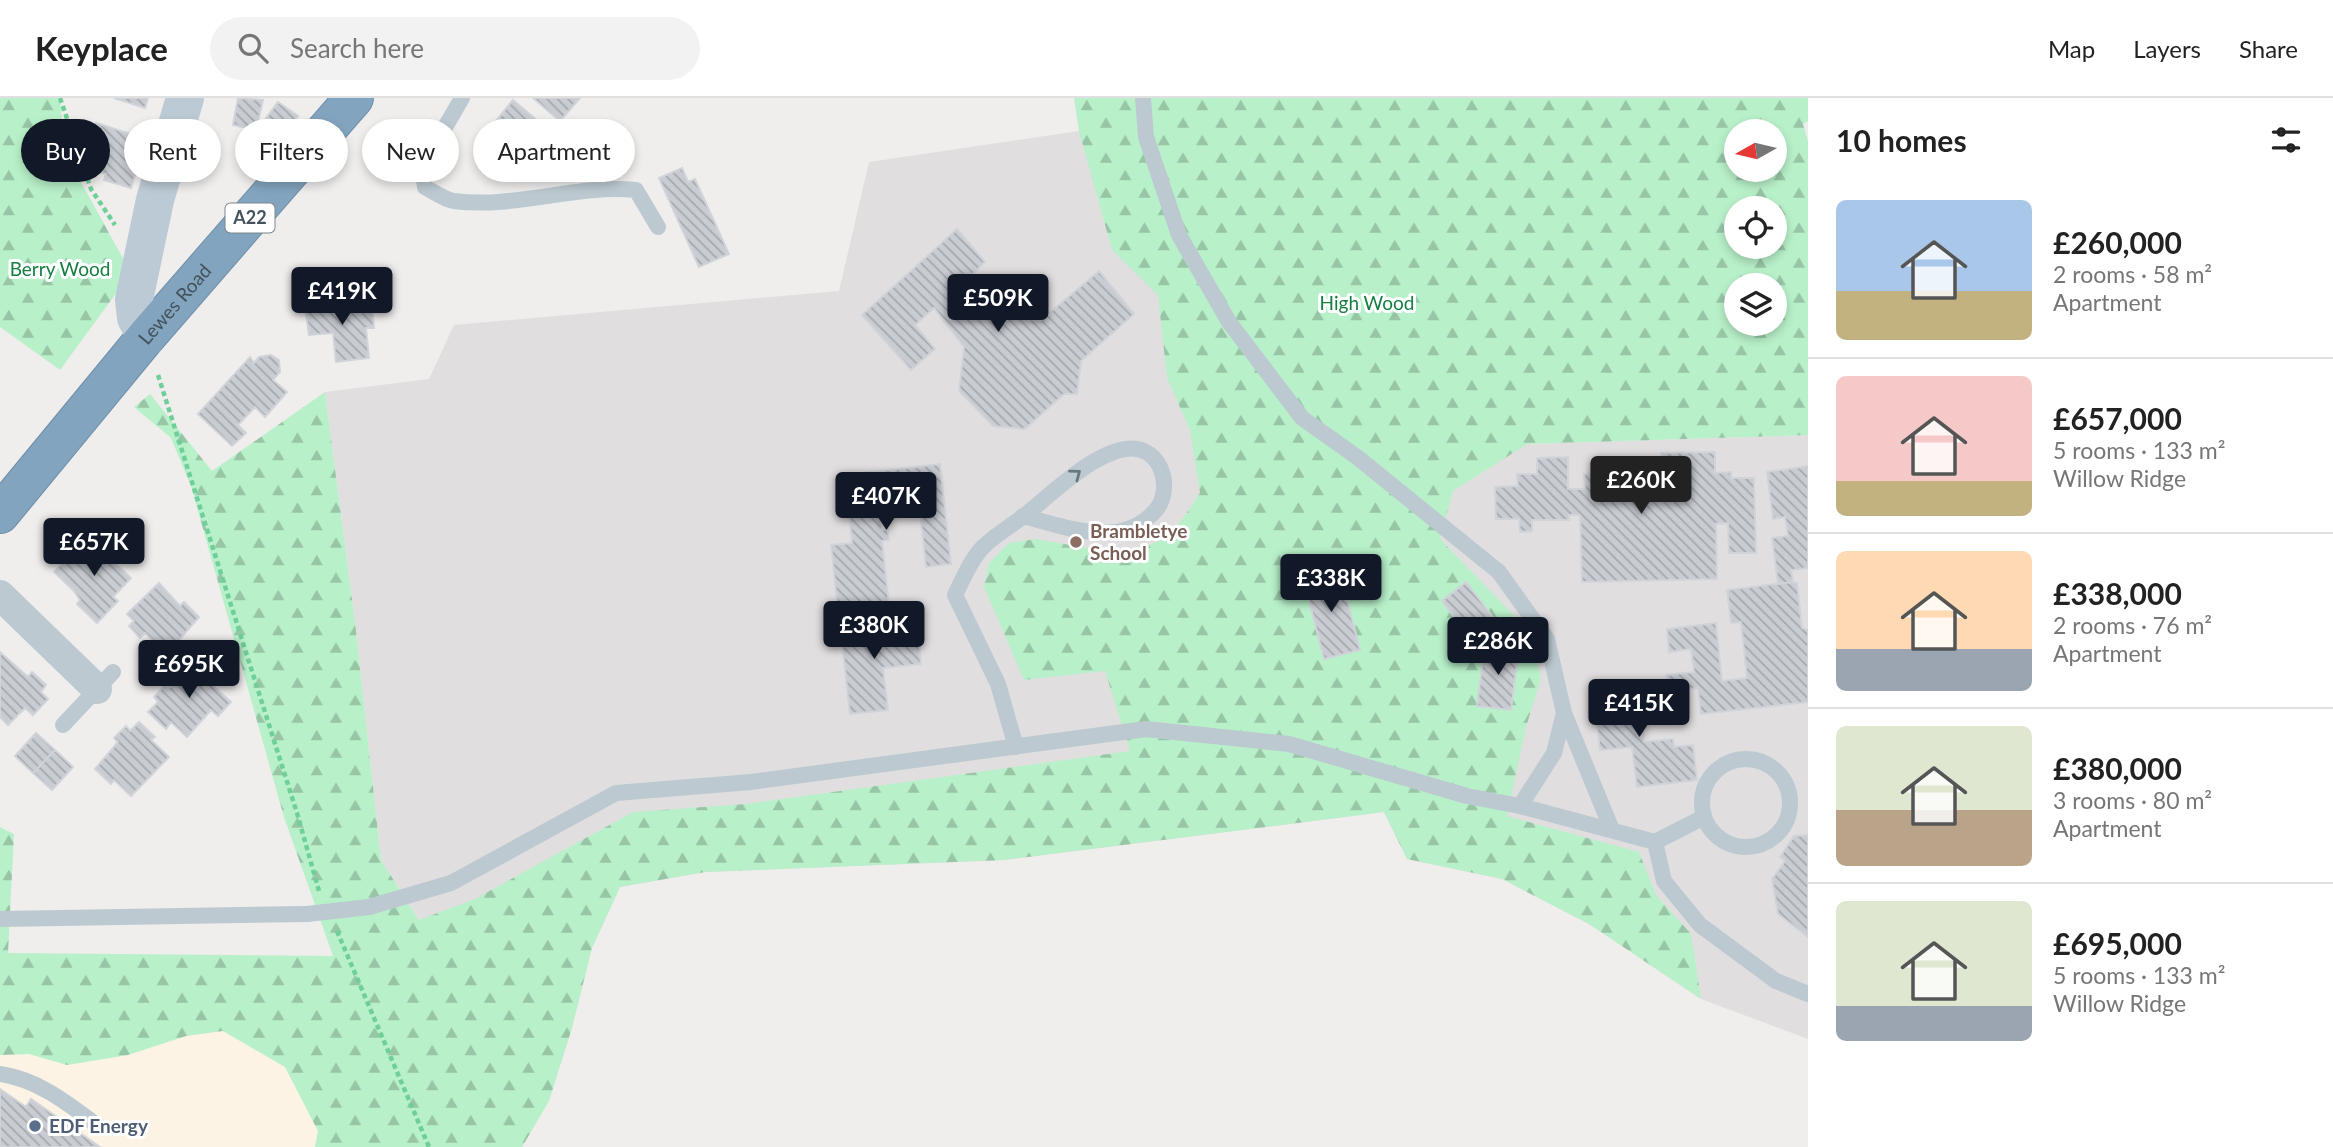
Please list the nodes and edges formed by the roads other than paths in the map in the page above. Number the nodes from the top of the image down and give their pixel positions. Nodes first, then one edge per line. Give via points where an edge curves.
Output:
1 (185, 98) edge
2 (354, 98) edge
3 (462, 98) edge
4 (1143, 98) edge
5 (658, 227) dead end
6 (146, 337) junction
7 (0, 514) edge
8 (1023, 516) junction
9 (0, 595) edge
10 (105, 680) joint
11 (1564, 713) junction
12 (64, 725) dead end
13 (1016, 747) junction
14 (1520, 806) junction
15 (1704, 817) junction
16 (1612, 830) junction
17 (1655, 842) junction
18 (0, 919) edge
19 (1808, 994) edge
20 (0, 1074) edge
21 (98, 1126) dead end

1 - 6 street via 155,200 134,300 136,318
2 - 6 highway, Lewes Road / A22
3 - 5 lane via 422,167 425,187 452,201 636,190
4 - 11 lane via 1146,137 1179,235 1229,321 1302,418 1499,572 1547,639
6 - 7 highway, Lewes Road / A22
8 -> 8 lane via 1087,466 1129,447 1155,458 1162,471 1159,507 1131,530 1086,531
8 - 13 lane via 979,551 955,595 998,684
9 - 10 street
10 - 12 lane
11 - 14 lane via 1554,752
11 - 16 lane
13 - 14 lane via 1146,729 1289,744 1466,796
13 - 18 lane, bridge via 751,782 615,793 451,883 369,907 307,914
14 - 16 lane
15 - 15 lane via 1704,789 1710,777 1733,761 1746,758 1773,767 1789,790 1789,817 1782,830 1760,846 1732,846 1710,830
15 - 17 lane
16 - 17 lane
17 - 19 lane via 1664,881 1700,925 1776,981
20 - 21 lane via 23,1078 50,1091

